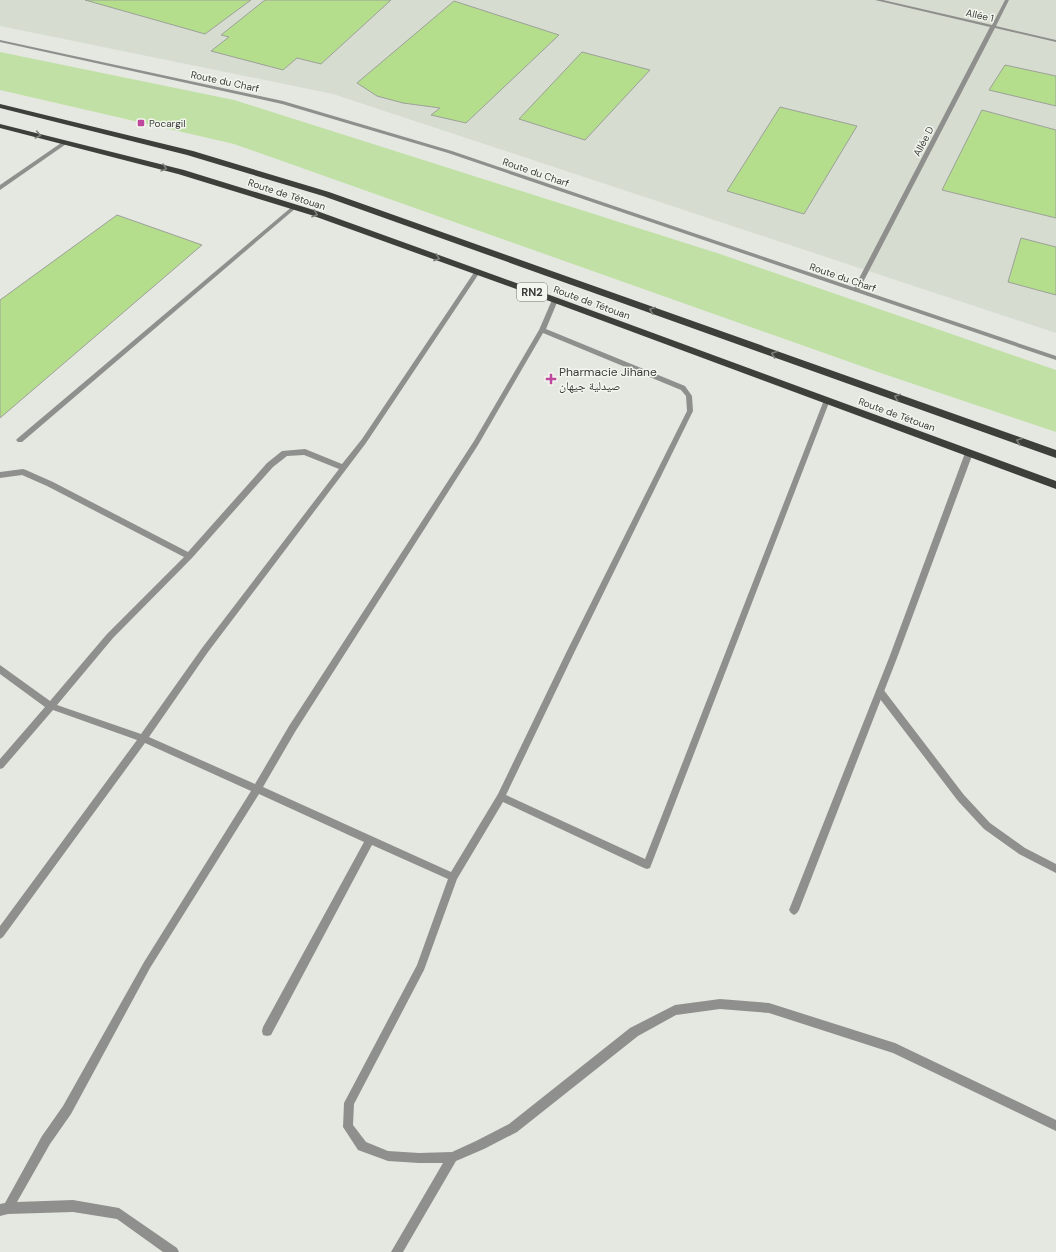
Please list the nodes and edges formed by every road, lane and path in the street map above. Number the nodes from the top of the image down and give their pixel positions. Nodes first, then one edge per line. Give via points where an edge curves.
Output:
1 (877, 0) edge
2 (1007, 0) edge
3 (993, 27) junction
4 (0, 41) edge
5 (1056, 41) edge
6 (0, 106) edge
7 (0, 126) edge
8 (66, 142) junction
9 (0, 188) edge
10 (294, 207) junction
11 (477, 272) junction
12 (856, 290) junction
13 (555, 300) junction
14 (542, 330) junction
15 (1056, 358) edge
16 (827, 400) junction
17 (20, 440) dead end
18 (969, 453) junction
19 (1056, 454) edge
20 (344, 468) junction
21 (0, 475) edge
22 (1056, 485) edge
23 (189, 556) junction
24 (0, 669) edge
25 (880, 692) junction
26 (52, 706) junction
27 (143, 738) junction
28 (0, 765) edge
29 (257, 789) junction
30 (501, 797) junction
31 (370, 840) junction
32 (1056, 869) edge
33 (453, 877) junction
34 (794, 910) dead end
35 (0, 934) edge
36 (267, 1031) dead end
37 (1056, 1126) edge
38 (452, 1157) junction
39 (4, 1209) edge
40 (173, 1252) edge
41 (397, 1252) edge

1 - 3 street, Allée 1
2 - 3 street, Allée D
3 - 5 street, Allée 1
3 - 12 street, Allée D
4 - 12 street, Route du Charf via 291,105 450,152
19 -> 6 highway, Route de Tétouan / RN2 via 326,194 190,153
7 -> 8 highway, Route de Tétouan / RN2
8 - 9 street
8 -> 10 highway, Route de Tétouan / RN2 via 181,172
10 -> 11 highway, Route de Tétouan / RN2
10 - 17 street
11 - 13 highway, Route de Tétouan / RN2
11 - 20 street
12 - 15 street, Route du Charf
13 - 14 street
13 - 16 highway, Route de Tétouan / RN2
14 - 29 street via 472,450 292,729
14 - 30 street via 683,388 689,396 690,411
16 - 18 highway, Route de Tétouan / RN2
16 - 30 street via 647,865
18 - 22 highway, Route de Tétouan / RN2
18 - 25 street
20 - 23 street via 305,452 285,453 270,465
20 - 27 street via 205,650
21 - 23 street via 23,472
23 - 26 street via 110,636
24 - 26 street
25 - 32 street via 961,798 987,826 1022,851
25 - 34 street
26 - 27 street
26 - 28 street
27 - 29 street
27 - 35 street
29 - 31 street
29 - 39 street via 147,965 67,1110
30 - 33 street
31 - 33 street
31 - 36 street
33 - 38 street via 421,967 349,1103 348,1127 362,1146 388,1156
37 - 38 street via 895,1048 769,1008 720,1004 675,1010 634,1032 513,1128
38 - 41 street
39 - 40 street via 73,1206 120,1214

